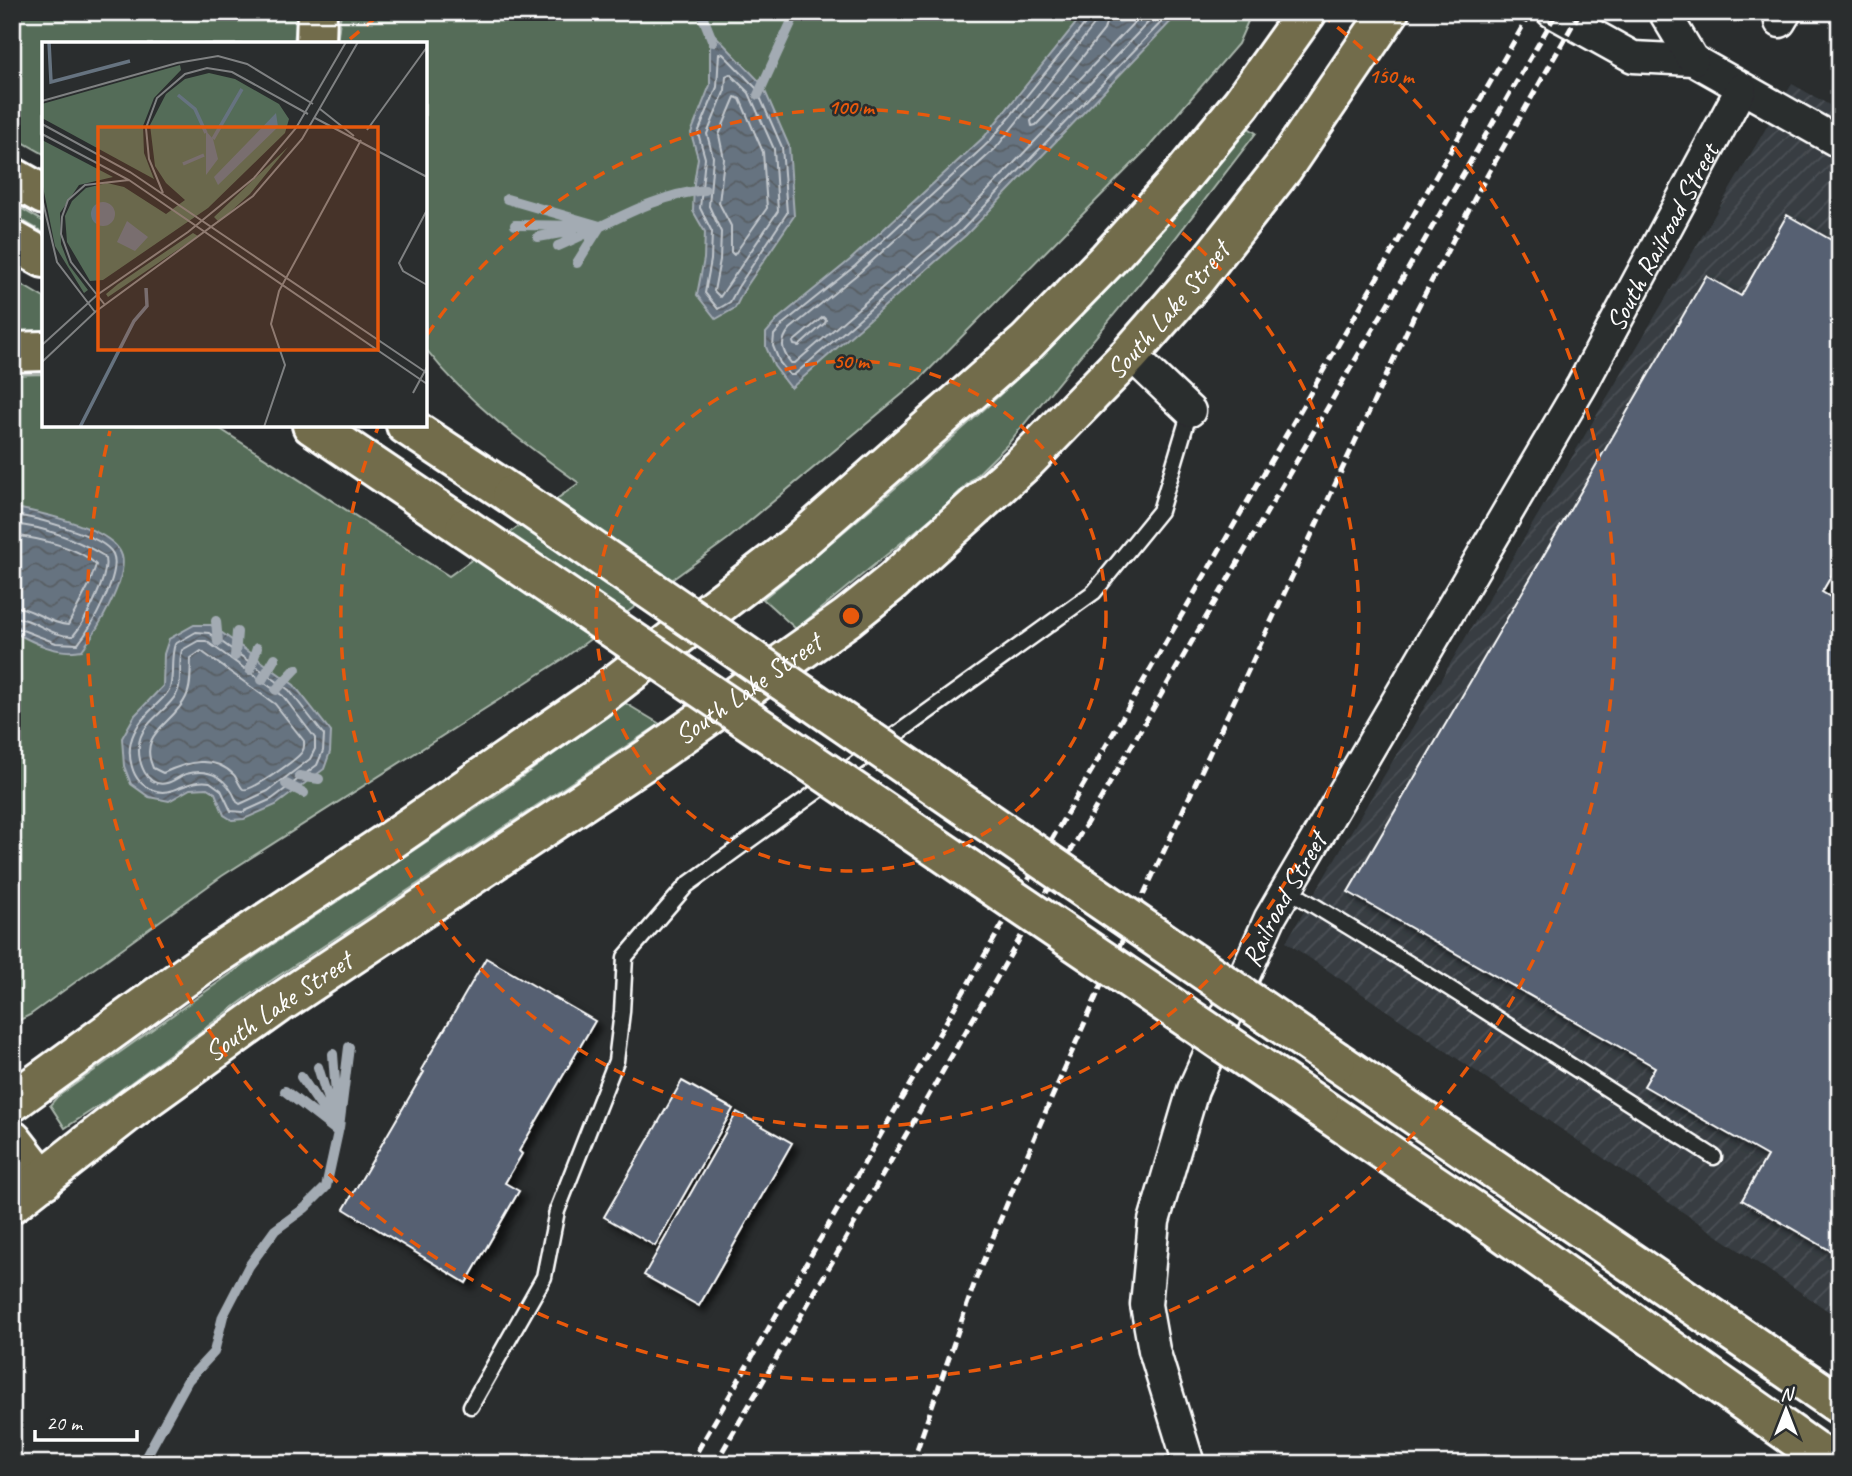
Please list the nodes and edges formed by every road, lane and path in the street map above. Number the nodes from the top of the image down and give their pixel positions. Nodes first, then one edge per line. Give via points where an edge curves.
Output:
1 (317, 12) edge
2 (1307, 12) edge
3 (1389, 12) edge
4 (1552, 12) edge
5 (1664, 12) edge
6 (316, 42) edge
7 (1693, 60) junction
8 (1741, 89) junction
9 (1840, 143) edge
10 (12, 177) edge
11 (42, 194) edge
12 (12, 240) edge
13 (42, 257) edge
14 (42, 351) edge
15 (12, 352) edge
16 (1130, 354) junction
17 (1582, 385) joint
18 (1190, 411) joint
19 (315, 427) edge
20 (420, 430) edge
21 (1287, 889) junction
22 (12, 1102) edge
23 (12, 1140) edge
24 (1714, 1157) dead end
25 (43, 1180) junction
26 (12, 1203) edge
27 (1840, 1405) edge
28 (471, 1406) dead end
29 (1189, 1464) edge
30 (1833, 1464) edge

1 - 6 main road
2 - 22 main road via 1242,103 1108,259 1027,342 797,544 596,699 200,966
3 - 16 main road, South Lake Street via 1283,168
4 - 7 street via 1633,57
5 - 7 street
7 - 8 street
8 - 9 street
8 - 17 street, South Railroad Street
10 - 11 main road
12 - 13 main road
14 - 15 main road
16 - 18 street
16 - 25 main road, South Lake Street via 1026,461 846,618 650,757 278,1004 132,1108
17 - 21 street, Railroad Street
18 - 28 lane via 1160,511 1094,592 687,885 625,957 616,1061 557,1211 544,1277
19 - 30 main road, bridge via 1472,1210
20 - 27 main road, bridge
21 - 24 lane
21 - 29 street, Railroad Street via 1193,1090 1154,1221 1146,1305 1154,1350
23 - 25 main road
25 - 26 main road, South Lake Street

